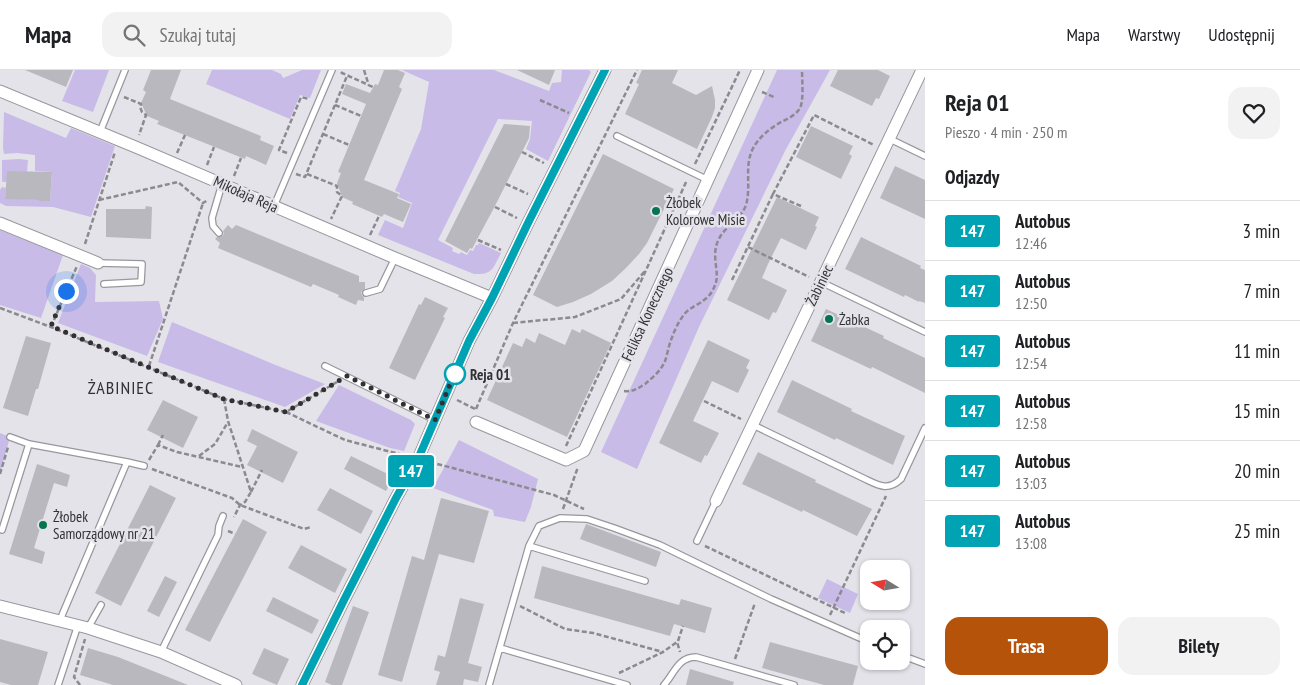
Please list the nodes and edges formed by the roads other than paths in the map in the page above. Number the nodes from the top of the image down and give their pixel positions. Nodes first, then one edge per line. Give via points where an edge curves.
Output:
1 (125, 70) edge
2 (332, 70) edge
3 (605, 70) edge
4 (758, 70) edge
5 (922, 70) edge
6 (0, 91) edge
7 (100, 132) junction
8 (617, 136) dead end
9 (890, 139) junction
10 (925, 156) edge
11 (708, 180) junction
12 (227, 182) junction
13 (274, 206) junction
14 (0, 223) edge
15 (219, 232) dead end
16 (395, 258) junction
17 (98, 263) joint
18 (821, 282) junction
19 (104, 284) dead end
20 (366, 293) dead end
21 (492, 298) junction
22 (925, 332) edge
23 (325, 366) dead end
24 (435, 420) junction
25 (476, 422) road end
26 (753, 425) junction
27 (925, 428) edge
28 (10, 437) road end
29 (29, 444) junction
30 (127, 462) junction
31 (144, 466) road end
32 (716, 501) joint
33 (224, 516) dead end
34 (2, 530) dead end
35 (697, 541) road end
36 (529, 546) junction
37 (645, 581) dead end
38 (101, 605) dead end
39 (0, 606) edge
40 (60, 620) junction
41 (83, 627) junction
42 (860, 638) edge
43 (500, 648) junction
44 (161, 652) junction
45 (910, 658) edge
46 (925, 664) edge
47 (780, 683) edge
48 (58, 685) edge
49 (235, 685) edge
50 (302, 685) edge
51 (489, 685) edge
52 (627, 685) edge
53 (664, 685) edge
54 (794, 685) edge

1 - 7 lane
2 - 13 lane
3 - 21 street
4 - 11 street, Feliksa Konecznego
5 - 9 street, Żabiniec
6 - 7 street, Mikołaja Reja
7 - 12 street, Mikołaja Reja
8 - 11 lane
9 - 10 lane
9 - 18 street, Żabiniec
11 - 25 street, Feliksa Konecznego via 584,451 566,460
12 - 13 street, Mikołaja Reja
12 - 15 lane via 212,218 213,226
13 - 16 street, Mikołaja Reja
14 - 17 street
16 - 20 lane via 380,288
16 - 21 street, Mikołaja Reja
17 - 19 lane via 142,264 141,282
18 - 22 lane
18 - 26 street, Żabiniec
21 - 24 street via 469,341
23 - 24 lane
24 - 50 street
26 - 27 lane via 887,487 901,479
26 - 32 street, Żabiniec
28 - 29 lane
29 - 30 lane
29 - 34 lane
30 - 31 lane
30 - 40 lane
32 - 35 lane
33 - 44 lane via 218,535
36 - 37 lane
36 - 42 lane via 539,526 560,518 587,519 660,545
36 - 43 lane
38 - 41 lane
39 - 40 street
40 - 41 street
41 - 44 street
41 - 48 lane
43 - 51 lane
43 - 52 lane
44 - 49 street
45 - 46 lane
47 - 53 lane via 691,657 679,664
47 - 54 lane

